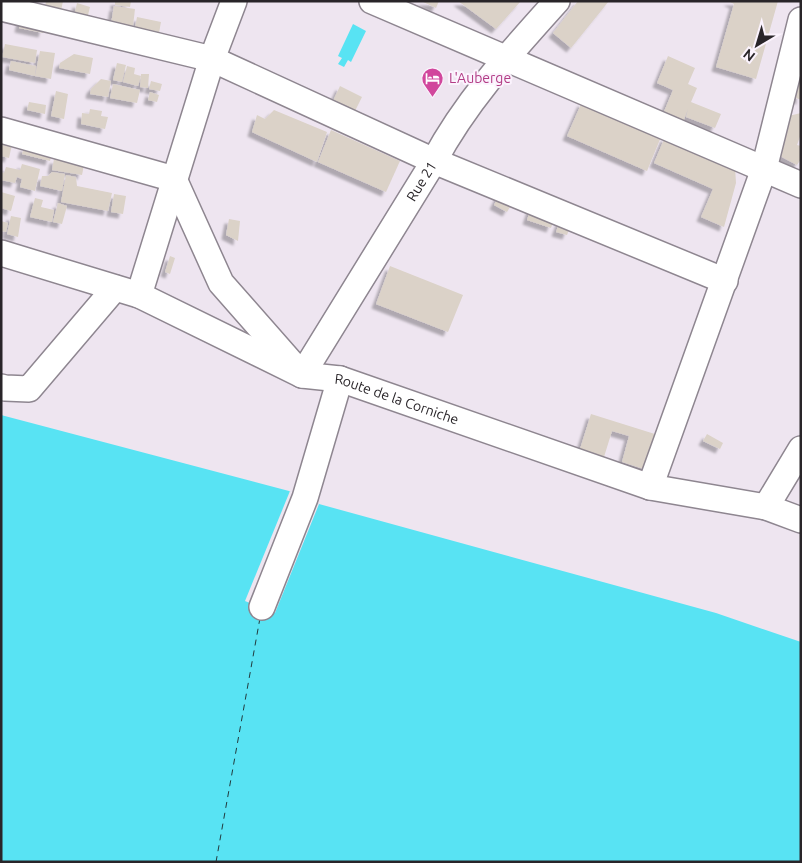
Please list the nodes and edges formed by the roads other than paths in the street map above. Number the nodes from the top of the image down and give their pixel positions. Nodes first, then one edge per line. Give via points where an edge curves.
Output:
1 (234, 1) edge
2 (372, 1) edge
3 (557, 1) edge
4 (1, 8) edge
5 (801, 20) edge
6 (506, 58) junction
7 (212, 59) junction
8 (1, 130) edge
9 (434, 161) junction
10 (764, 169) junction
11 (174, 179) junction
12 (801, 185) edge
13 (1, 253) edge
14 (725, 281) junction
15 (115, 288) junction
16 (138, 295) junction
17 (302, 375) junction
18 (340, 379) junction
19 (1, 387) edge
20 (801, 449) edge
21 (650, 487) junction
22 (766, 507) junction
23 (801, 520) edge
24 (262, 607) dead end

1 - 7 street
2 - 6 street
3 - 6 street, Rue 21
4 - 7 street
5 - 10 street
6 - 9 street, Rue 21 via 448,134
6 - 10 street
7 - 9 street
7 - 11 street
8 - 11 street
9 - 14 street
9 - 17 street, Rue 21
10 - 12 street
10 - 14 street
11 - 16 street
11 - 17 street via 221,282
13 - 15 street, Route de la Corniche
14 - 21 street
15 - 16 street, Route de la Corniche
15 - 19 street via 29,389
16 - 17 street, Route de la Corniche
17 - 18 street, Route de la Corniche
18 - 21 street, Route de la Corniche
18 - 24 street via 305,498
20 - 22 street
21 - 22 street, Route de la Corniche
22 - 23 street, Route de la Corniche

